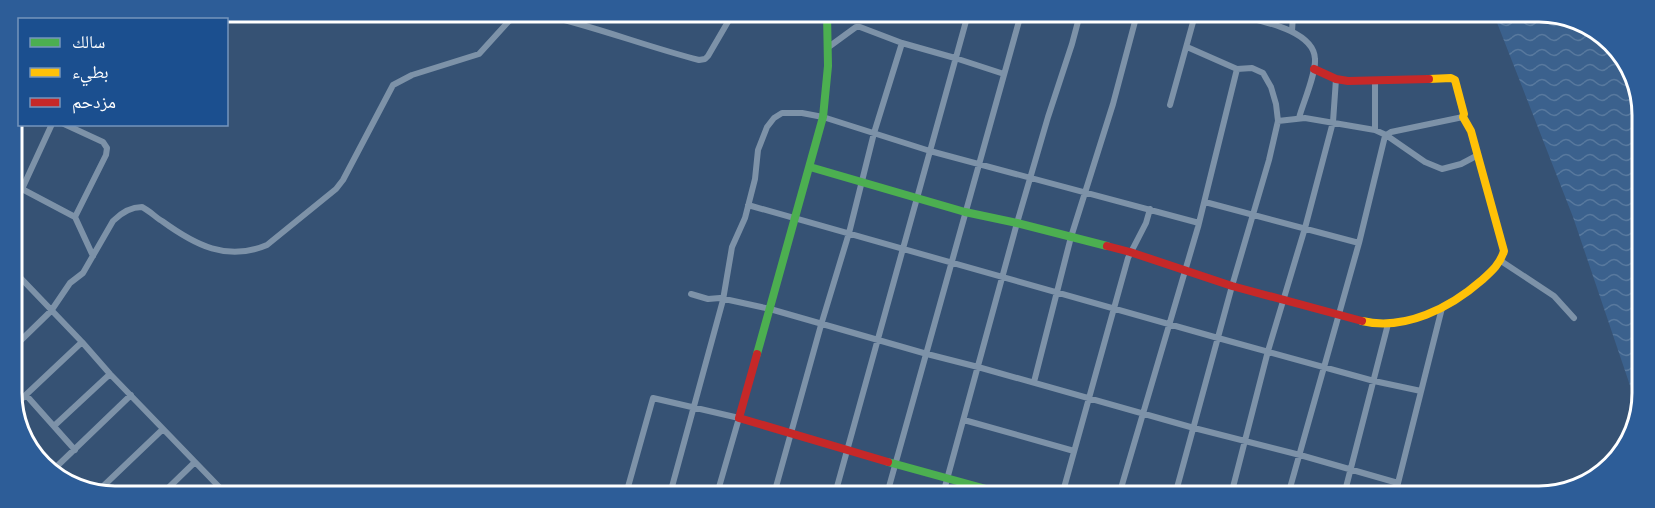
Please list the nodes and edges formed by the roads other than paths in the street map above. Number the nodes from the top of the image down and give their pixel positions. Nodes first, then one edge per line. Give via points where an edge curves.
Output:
1 (507, 23) edge
2 (576, 23) edge
3 (727, 23) edge
4 (828, 23) edge
5 (965, 23) edge
6 (1018, 23) edge
7 (1078, 23) edge
8 (1135, 23) edge
9 (1193, 23) edge
10 (1265, 23) edge
11 (1292, 23) edge
12 (1292, 31) junction
13 (902, 43) junction
14 (830, 46) junction
15 (1187, 47) junction
16 (955, 58) junction
17 (1237, 69) junction
18 (1314, 69) junction
19 (1004, 74) junction
20 (1336, 79) junction
21 (1375, 81) junction
22 (1170, 105) dead end
23 (823, 117) junction
24 (1463, 117) junction
25 (1299, 118) junction
26 (1278, 121) junction
27 (1333, 122) junction
28 (50, 126) edge
29 (68, 126) edge
30 (1375, 130) junction
31 (874, 133) junction
32 (1386, 135) junction
33 (930, 151) junction
34 (1478, 155) junction
35 (978, 164) junction
36 (810, 167) junction
37 (1031, 177) junction
38 (862, 182) junction
39 (23, 187) edge
40 (23, 190) edge
41 (1085, 192) junction
42 (917, 197) junction
43 (1205, 202) junction
44 (748, 205) junction
45 (1150, 210) junction
46 (965, 212) junction
47 (1252, 215) junction
48 (75, 217) junction
49 (796, 219) junction
50 (1017, 223) junction
51 (1199, 223) junction
52 (1305, 228) junction
53 (849, 234) junction
54 (1071, 237) junction
55 (1359, 243) junction
56 (903, 248) junction
57 (1130, 252) junction
58 (93, 256) junction
59 (1501, 261) junction
60 (951, 263) junction
61 (1184, 272) junction
62 (1004, 277) junction
63 (23, 281) edge
64 (1232, 286) junction
65 (1058, 292) junction
66 (691, 294) dead end
67 (723, 300) junction
68 (1283, 300) junction
69 (1114, 308) junction
70 (1442, 308) junction
71 (770, 309) junction
72 (51, 311) junction
73 (1338, 315) junction
74 (1574, 318) dead end
75 (1169, 323) junction
76 (1388, 324) junction
77 (821, 325) junction
78 (23, 338) edge
79 (1218, 338) junction
80 (878, 340) junction
81 (82, 342) junction
82 (1268, 351) junction
83 (927, 354) junction
84 (978, 367) junction
85 (1324, 367) junction
86 (110, 374) junction
87 (1374, 381) junction
88 (1034, 382) junction
89 (1421, 391) junction
90 (26, 395) junction
91 (131, 395) junction
92 (23, 398) edge
93 (1089, 398) junction
94 (695, 407) junction
95 (1143, 413) junction
96 (739, 418) junction
97 (964, 420) junction
98 (54, 426) junction
99 (1194, 428) junction
100 (163, 429) junction
101 (791, 432) junction
102 (1245, 442) junction
103 (847, 449) junction
104 (75, 450) junction
105 (1074, 450) junction
106 (1300, 455) junction
107 (195, 462) junction
108 (895, 464) junction
109 (58, 465) edge
110 (1351, 470) junction
111 (947, 477) junction
112 (1398, 483) joint
113 (104, 485) edge
114 (837, 485) edge
115 (889, 485) edge
116 (945, 485) edge
117 (975, 485) edge
118 (1065, 485) edge
119 (1122, 485) edge
120 (1178, 485) edge
121 (1234, 485) edge
122 (1291, 485) edge
123 (1347, 485) edge
124 (170, 486) edge
125 (218, 486) edge
126 (628, 486) edge
127 (672, 486) edge
128 (719, 486) edge
129 (776, 486) edge

1 - 58 street via 479,54 393,85 336,189 267,245 256,250 220,251 201,245 148,210 136,207 113,221
2 - 3 street via 705,60
4 - 14 street
5 - 16 street
6 - 19 street
7 - 37 street
8 - 41 street
9 - 15 street
10 - 12 street
11 - 12 street
12 - 18 street via 1313,50
13 - 14 street via 856,27
13 - 16 street
13 - 31 street
14 - 23 street
15 - 17 street
15 - 22 street
16 - 19 street
16 - 33 street
17 - 26 street via 1252,68 1263,73 1271,87
17 - 43 street
18 - 20 street
18 - 25 street
19 - 35 street
20 - 21 street
20 - 27 street
21 - 24 street via 1452,78
21 - 30 street
23 - 31 street
23 - 36 street
23 - 44 street via 782,113 774,118 758,150
24 - 32 street
24 - 34 street
25 - 26 street
25 - 27 street
26 - 47 street
27 - 30 street
27 - 52 street
28 - 39 street
29 - 48 street via 103,142 107,148
30 - 32 street
31 - 33 street
31 - 38 street
32 - 34 street via 1442,169
32 - 55 street
33 - 35 street
33 - 42 street
34 - 59 street via 1503,243
35 - 37 street
35 - 46 street
36 - 38 street
36 - 49 street
37 - 41 street
37 - 50 street
38 - 42 street
38 - 53 street
40 - 48 street
41 - 45 street
41 - 54 street
42 - 46 street
42 - 56 street
43 - 47 street
43 - 51 street
44 - 49 street
44 - 67 street via 732,247
45 - 51 street
45 - 57 street
46 - 50 street
46 - 60 street
47 - 52 street
47 - 64 street
48 - 58 street
49 - 53 street
49 - 71 street
50 - 54 street
50 - 62 street
51 - 61 street
52 - 55 street
52 - 68 street
53 - 56 street
53 - 77 street
54 - 57 street
54 - 65 street
55 - 73 street
56 - 60 street
56 - 80 street
57 - 61 street
57 - 69 street
58 - 72 street
59 - 70 street via 1466,294
59 - 74 street via 1554,296
60 - 62 street
60 - 83 street
61 - 64 street
61 - 75 street
62 - 65 street
62 - 84 street
63 - 72 street
64 - 68 street
64 - 79 street
65 - 69 street
65 - 88 street
66 - 67 street
67 - 71 street
67 - 94 street
68 - 73 street
68 - 82 street
69 - 75 street
69 - 93 street
70 - 76 street via 1423,317
70 - 89 street
71 - 77 street
71 - 96 street
72 - 78 street
72 - 81 street
73 - 76 street
73 - 85 street
75 - 79 street
75 - 95 street
76 - 87 street
77 - 80 street
77 - 101 street
79 - 82 street
79 - 99 street
80 - 83 street
80 - 103 street
81 - 86 street
81 - 90 street
82 - 85 street
82 - 102 street
83 - 84 street
83 - 108 street
84 - 88 street
84 - 97 street
85 - 87 street
85 - 106 street
86 - 91 street
86 - 98 street
87 - 89 street
87 - 110 street
88 - 93 street
89 - 112 street
90 - 92 street
90 - 98 street
91 - 100 street
91 - 104 street
93 - 95 street
93 - 105 street
94 - 96 street
94 - 126 street via 653,398
94 - 127 street
95 - 99 street
95 - 119 street
96 - 101 street
96 - 128 street
97 - 105 street
97 - 111 street
98 - 104 street
99 - 102 street
99 - 120 street
100 - 107 street
100 - 113 street
101 - 103 street
101 - 129 street
102 - 106 street
102 - 121 street
103 - 108 street
103 - 114 street
104 - 109 street
105 - 118 street
106 - 110 street
106 - 122 street
107 - 124 street
107 - 125 street
108 - 111 street
108 - 115 street
110 - 112 street
110 - 123 street
111 - 116 street
111 - 117 street

